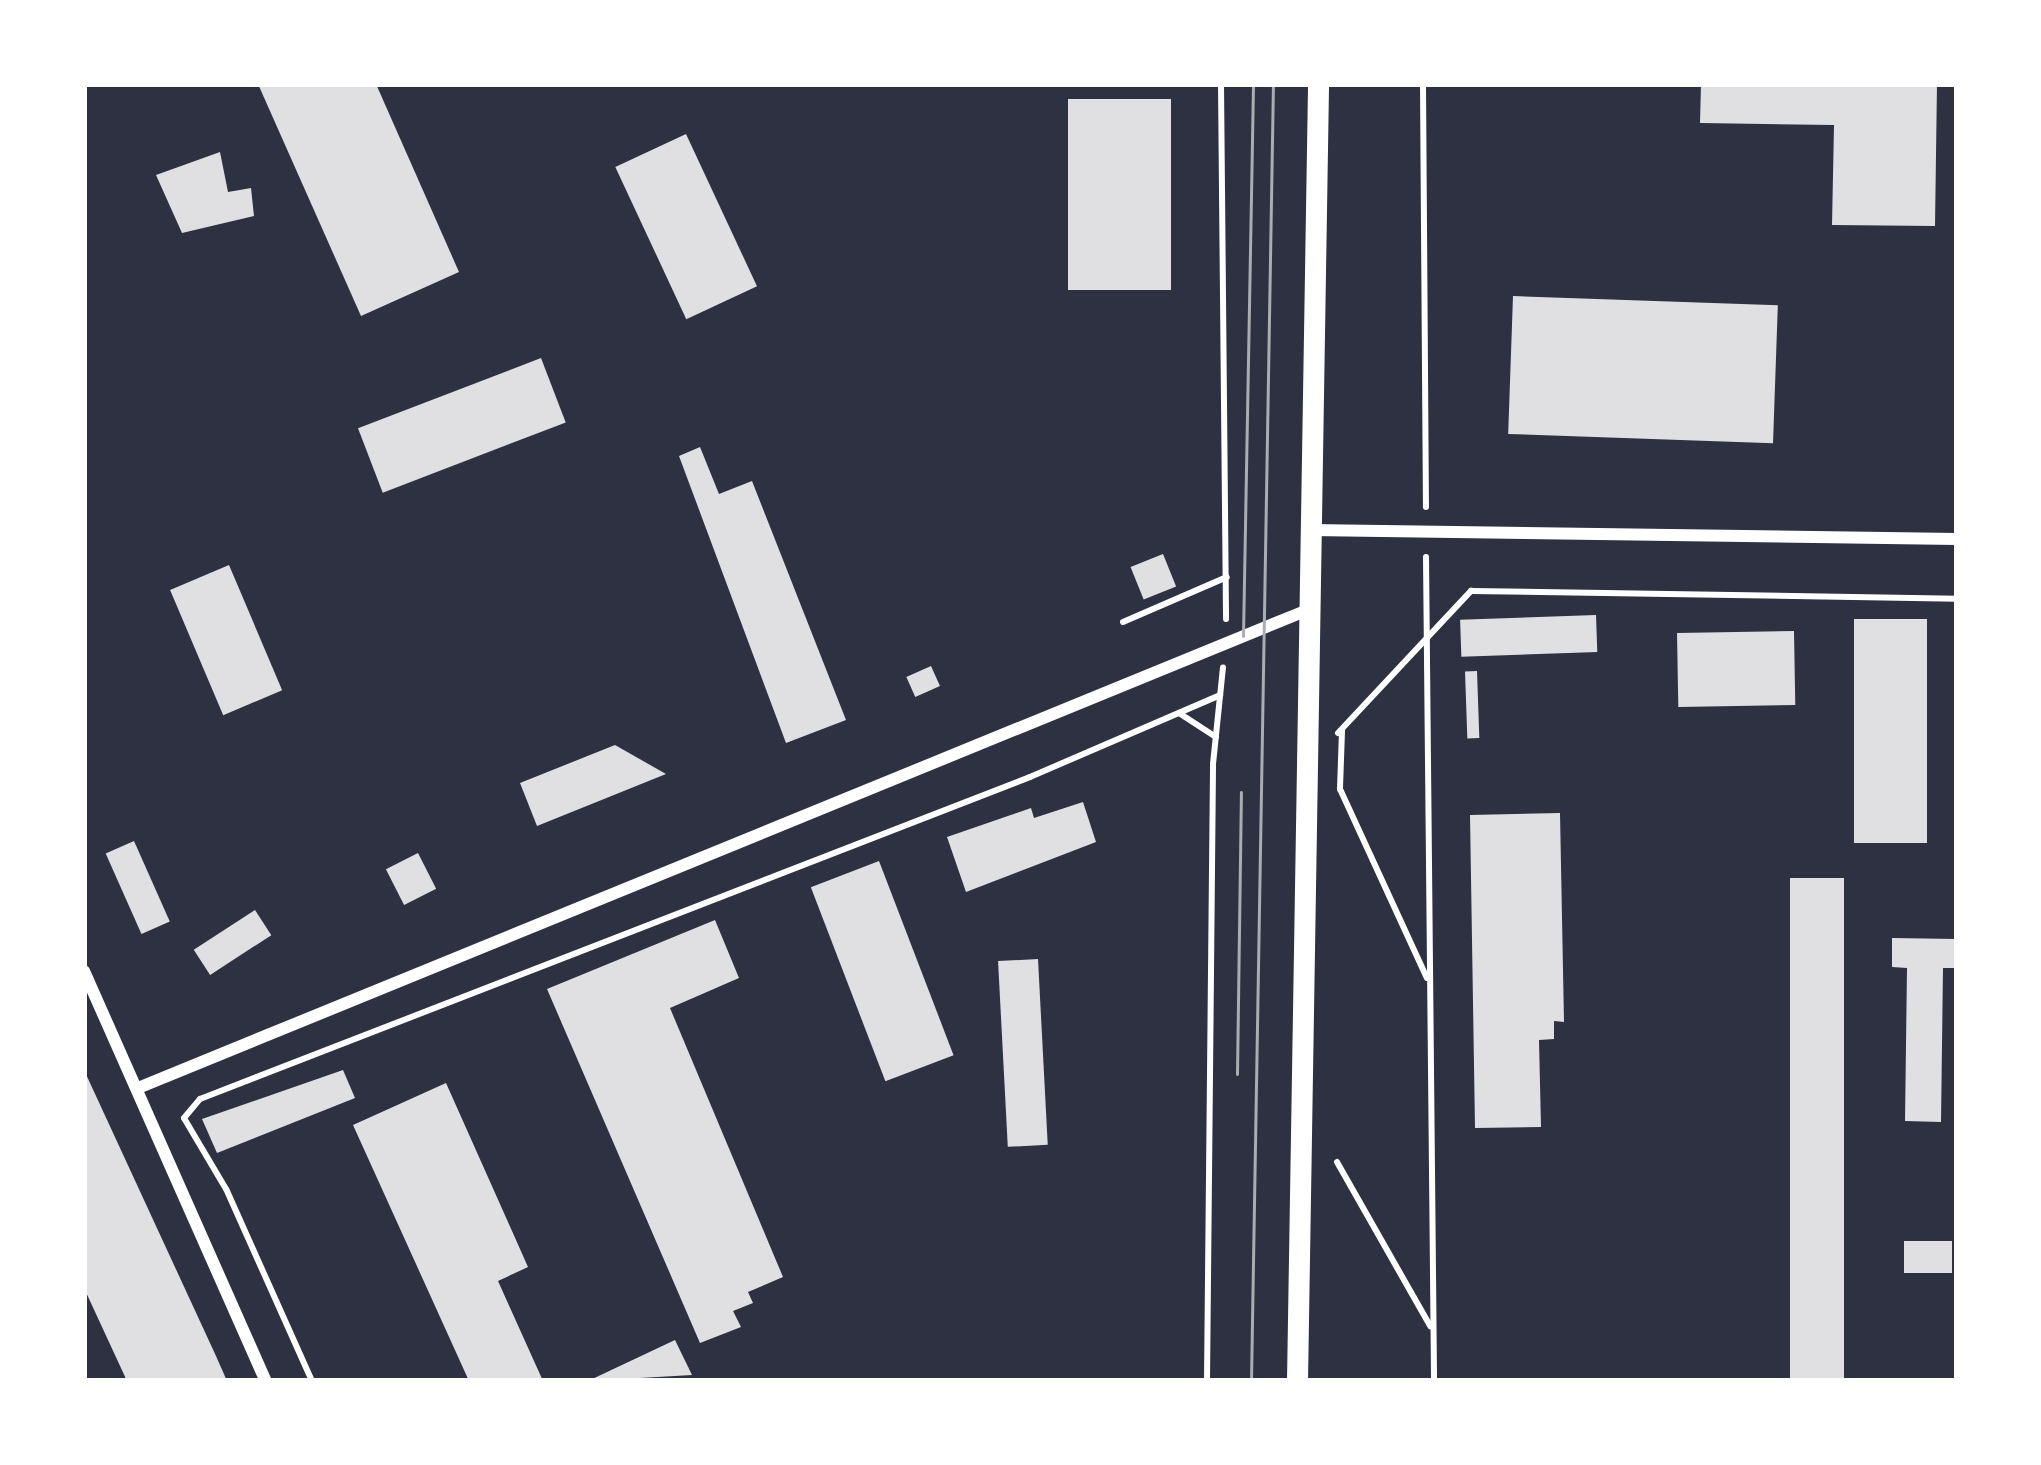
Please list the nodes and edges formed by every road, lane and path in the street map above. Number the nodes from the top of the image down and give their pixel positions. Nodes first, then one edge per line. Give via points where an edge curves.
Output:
1 (1221, 84) edge
2 (1318, 84) edge
3 (1423, 84) edge
4 (1310, 530) junction
5 (1426, 532) junction
6 (1957, 539) edge
7 (1957, 599) edge
8 (1305, 611) junction
9 (1123, 622) dead end
10 (1426, 644) junction
11 (1179, 713) junction
12 (1342, 730) junction
13 (1216, 738) junction
14 (1331, 739) dead end
15 (84, 971) edge
16 (1429, 982) junction
17 (138, 1088) junction
18 (1337, 1162) dead end
19 (1433, 1331) junction
20 (266, 1381) edge
21 (312, 1381) edge
22 (1207, 1381) edge
23 (1297, 1381) edge
24 (1434, 1381) edge

1 - 9 path via 1227,577
2 - 4 street
3 - 5 path
4 - 5 street
4 - 8 street
5 - 6 street
5 - 10 path
7 - 10 path via 1471,591
8 - 17 street
8 - 23 street
10 - 12 path
10 - 16 path
11 - 13 path
11 - 13 path via 1220,695
11 - 21 path via 200,1099 184,1118 226,1189
12 - 14 path
12 - 16 path via 1340,788
13 - 22 path
15 - 17 street
16 - 19 path
17 - 20 street
18 - 19 path
19 - 24 path

